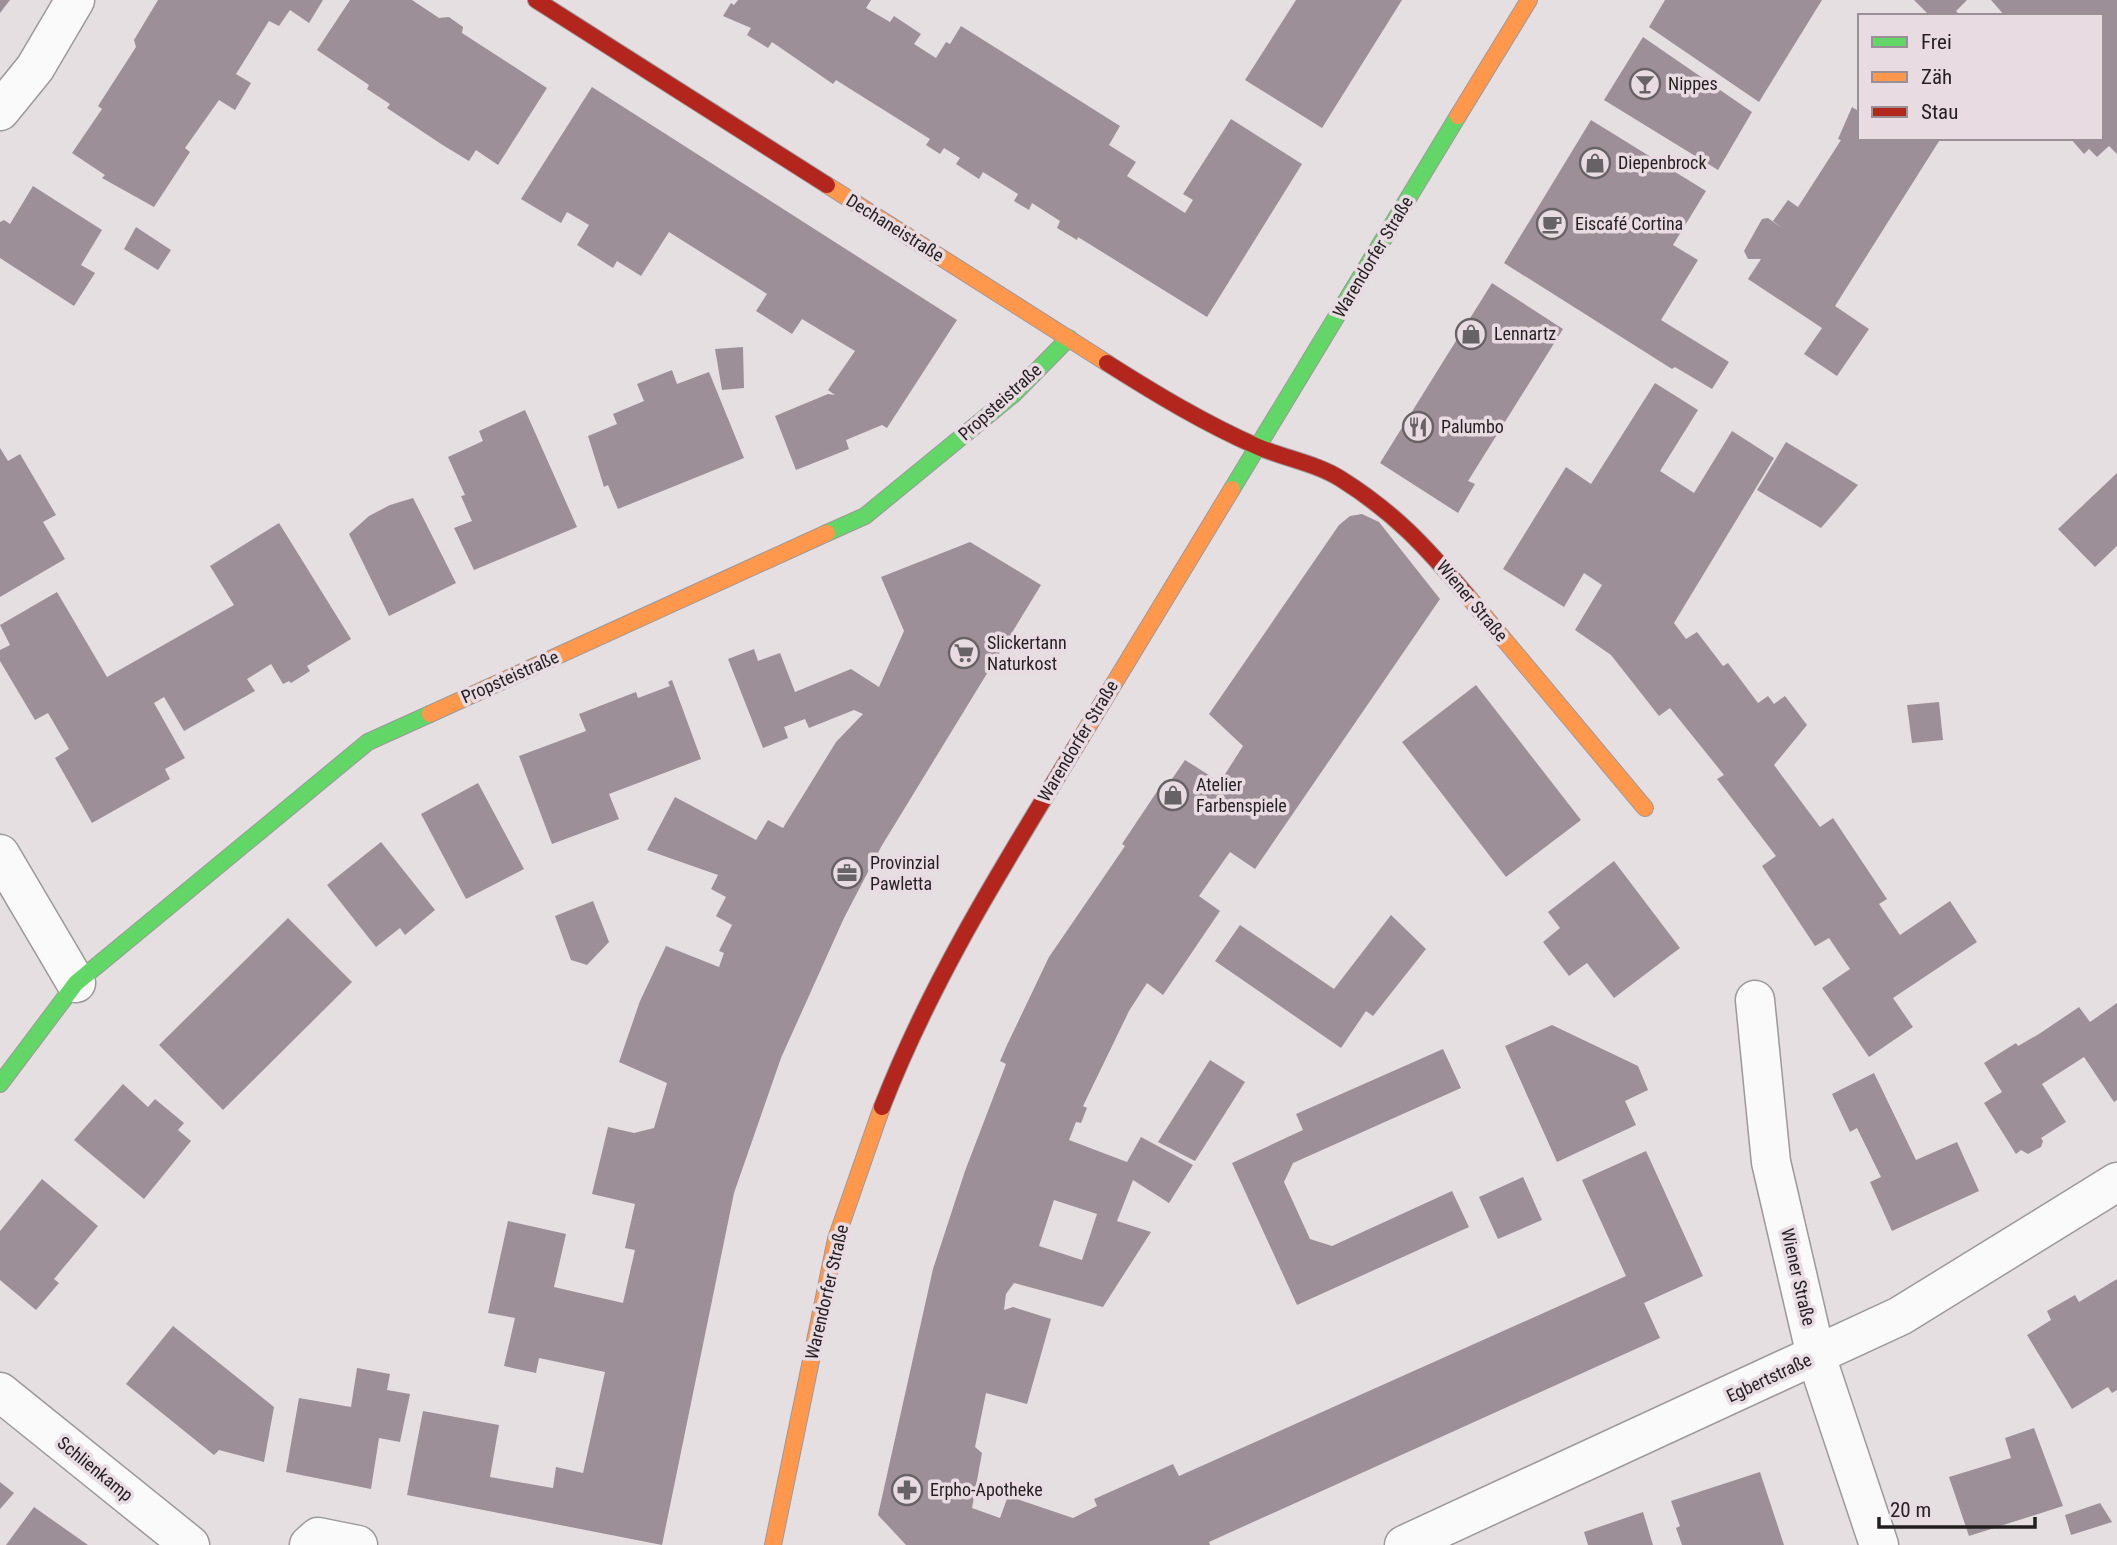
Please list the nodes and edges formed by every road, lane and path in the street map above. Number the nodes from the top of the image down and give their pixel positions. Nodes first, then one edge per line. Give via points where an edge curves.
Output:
1 (75, 0) edge
2 (536, 0) edge
3 (1529, 0) edge
4 (0, 111) edge
5 (1069, 338) junction
6 (1258, 447) junction
7 (1645, 808) dead end
8 (0, 854) edge
9 (76, 983) junction
10 (1755, 1000) dead end
11 (0, 1084) edge
12 (2117, 1182) edge
13 (1816, 1356) junction
14 (0, 1392) edge
15 (780, 1544) edge
16 (190, 1545) edge
17 (309, 1545) edge
18 (358, 1545) edge
19 (1405, 1545) edge
20 (1879, 1545) edge

1 - 4 street via 35,68
2 - 5 street, Dechaneistraße
3 - 6 street, Warendorfer Straße
5 - 6 street, Dechaneistraße via 1183,411
5 - 9 street, Propsteistraße via 1014,394 865,516 368,742
6 - 7 street, Wiener Straße via 1338,477 1419,538
6 - 15 street, Warendorfer Straße via 972,917 917,1024 836,1239
8 - 9 street
9 - 11 street, Propsteistraße
10 - 13 street, Wiener Straße via 1771,1162
12 - 13 street, Egbertstraße via 1900,1317
13 - 19 street, Egbertstraße
13 - 20 street, Wiener Straße
14 - 16 street, Schlienkamp
17 - 18 street via 318,1537

